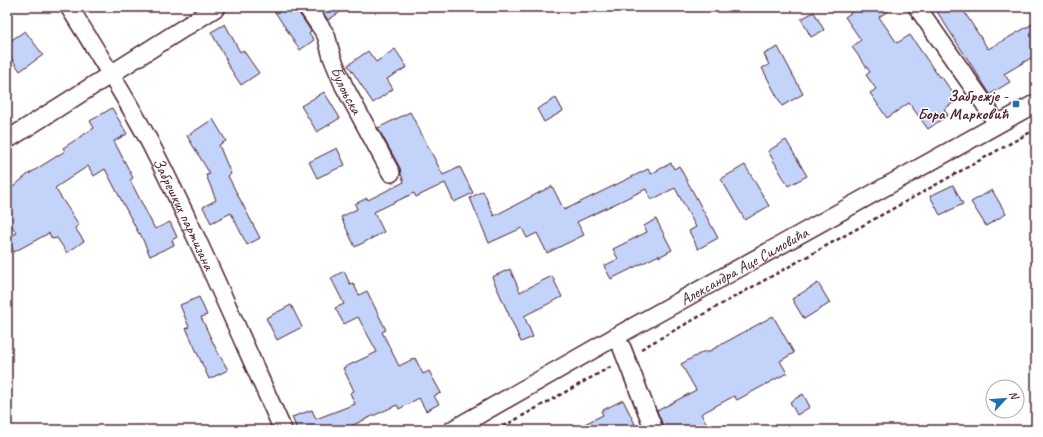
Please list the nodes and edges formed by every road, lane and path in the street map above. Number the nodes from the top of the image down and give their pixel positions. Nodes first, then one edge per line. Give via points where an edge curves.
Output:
1 (69, 7) edge
2 (217, 7) edge
3 (307, 7) edge
4 (917, 7) edge
5 (110, 74) junction
6 (1036, 103) edge
7 (997, 124) junction
8 (1036, 129) edge
9 (7, 140) edge
10 (391, 173) dead end
11 (615, 337) junction
12 (626, 358) junction
13 (283, 430) edge
14 (452, 430) edge
15 (497, 430) edge
16 (654, 430) edge

1 - 5 street, Забрешких партизана
2 - 5 street
3 - 10 street, Булоњска via 326,35 344,86
4 - 7 street
5 - 9 street
5 - 13 street, Забрешких партизана via 148,139 184,212
6 - 7 street, Александра Аце Симовића
7 - 11 street, Александра Аце Симовића
8 - 12 path
11 - 12 street
11 - 14 street, Александра Аце Симовића
12 - 15 path
12 - 16 street

